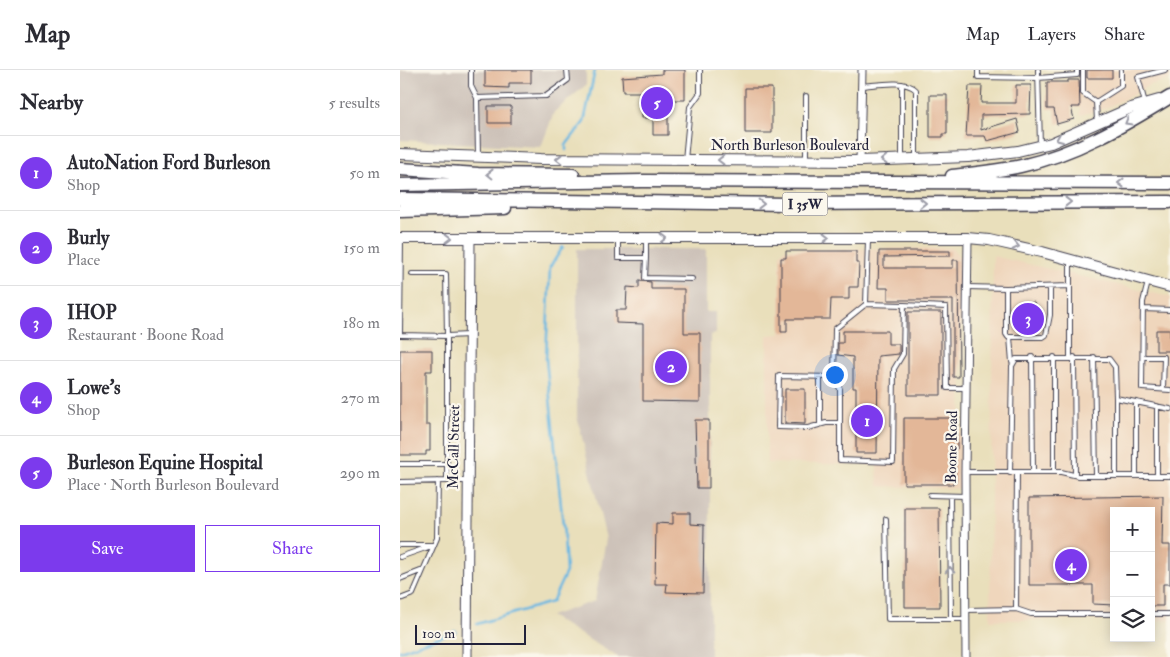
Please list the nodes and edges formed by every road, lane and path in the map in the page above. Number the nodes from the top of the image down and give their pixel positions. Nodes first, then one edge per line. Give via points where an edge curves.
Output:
1 (472, 70) edge
2 (567, 70) edge
3 (700, 70) edge
4 (862, 70) edge
5 (978, 70) edge
6 (1038, 70) edge
7 (1077, 70) edge
8 (1083, 70) edge
9 (1121, 70) edge
10 (1165, 70) edge
11 (1038, 78) junction
12 (902, 84) junction
13 (861, 86) junction
14 (806, 96) dead end
15 (1170, 97) edge
16 (477, 98) junction
17 (1096, 102) junction
18 (1145, 104) junction
19 (1098, 123) junction
20 (1040, 146) junction
21 (400, 154) edge
22 (478, 157) junction
23 (916, 159) junction
24 (685, 160) junction
25 (902, 160) junction
26 (806, 161) junction
27 (860, 161) junction
28 (400, 169) edge
29 (642, 181) junction
30 (896, 182) junction
31 (1170, 183) edge
32 (400, 185) edge
33 (400, 198) edge
34 (642, 202) junction
35 (1170, 202) edge
36 (400, 211) edge
37 (400, 238) edge
38 (470, 238) junction
39 (618, 238) junction
40 (646, 238) junction
41 (868, 238) junction
42 (968, 238) junction
43 (646, 258) junction
44 (1070, 261) junction
45 (412, 274) dead end
46 (692, 279) dead end
47 (1148, 282) junction
48 (1070, 286) junction
49 (968, 287) junction
50 (1050, 287) junction
51 (1170, 287) edge
52 (1006, 288) junction
53 (866, 304) junction
54 (904, 305) junction
55 (1143, 309) junction
56 (1170, 310) edge
57 (400, 335) edge
58 (468, 335) junction
59 (447, 336) junction
60 (1010, 337) junction
61 (1032, 357) junction
62 (1054, 357) junction
63 (1072, 357) junction
64 (1094, 357) junction
65 (1143, 357) junction
66 (1012, 363) junction
67 (820, 377) junction
68 (834, 377) junction
69 (966, 388) junction
70 (1163, 390) junction
71 (1170, 390) edge
72 (1116, 398) junction
73 (1136, 402) junction
74 (1157, 406) junction
75 (1170, 409) edge
76 (840, 423) junction
77 (820, 424) junction
78 (400, 464) edge
79 (447, 464) junction
80 (965, 472) junction
81 (1010, 472) junction
82 (1017, 472) junction
83 (1033, 472) junction
84 (1054, 472) junction
85 (1075, 475) junction
86 (1096, 476) junction
87 (1116, 476) junction
88 (1136, 476) junction
89 (1157, 476) junction
90 (1170, 476) edge
91 (438, 481) junction
92 (447, 481) junction
93 (467, 481) junction
94 (400, 482) edge
95 (930, 495) dead end
96 (950, 496) junction
97 (965, 496) junction
98 (886, 519) dead end
99 (400, 545) edge
100 (434, 545) junction
101 (400, 558) edge
102 (423, 570) junction
103 (400, 579) edge
104 (400, 599) edge
105 (1016, 609) junction
106 (966, 610) junction
107 (1110, 614) edge
108 (1155, 614) edge
109 (1170, 614) edge
110 (950, 619) junction
111 (966, 619) junction
112 (467, 657) edge
113 (966, 657) edge

1 - 16 lane via 471,86
2 - 16 lane via 568,80 546,96
3 - 24 lane via 700,93 690,107
4 - 13 street
5 - 11 lane via 978,77
6 - 11 lane
7 - 11 lane via 1077,75
8 - 17 lane via 1083,93
9 - 17 lane via 1121,86
10 - 18 lane via 1138,77
11 - 20 lane
12 - 13 lane
12 - 23 lane via 911,85 916,90
12 - 25 lane
13 - 27 street
14 - 26 lane
15 - 18 main road, North Burleson Boulevard
15 -> 30 highway via 1098,139 1053,158 997,171
16 - 22 lane
17 - 19 lane
18 - 19 main road, North Burleson Boulevard
19 -> 20 main road, North Burleson Boulevard
20 - 23 main road, North Burleson Boulevard via 991,155
21 - 22 main road, North Burleson Boulevard
24 -> 22 main road, North Burleson Boulevard
23 - 25 main road, North Burleson Boulevard
26 -> 24 main road, North Burleson Boulevard
25 -> 27 main road, North Burleson Boulevard
26 - 27 main road, North Burleson Boulevard
29 -> 28 highway via 632,175 478,174
29 - 30 highway, I 35W
29 - 32 highway, I 35W
31 -> 30 highway, I 35W
33 - 34 highway, I 35W
34 -> 35 highway, I 35W
34 - 36 highway via 589,208
37 -> 38 main road
37 - 57 lane
38 - 39 main road
38 - 58 street, McCall Street
39 - 40 main road
39 - 43 lane via 618,258
40 -> 41 main road
40 - 43 lane
41 - 42 main road
41 - 53 lane
42 -> 44 main road via 1024,248
42 - 49 street, Boone Road
43 - 46 lane via 645,278
44 - 47 main road
44 - 48 lane
45 - 59 lane via 446,274
47 - 51 main road
47 - 55 lane
48 - 50 lane
48 - 63 lane
49 - 52 lane
49 - 69 street, Boone Road
50 - 52 lane
50 - 60 lane via 1046,335
52 - 60 lane via 1006,334
53 - 54 lane
53 - 68 lane via 835,329
54 - 69 lane via 946,307 948,388
54 - 76 lane via 903,354 894,369 894,462 840,460
55 - 56 lane
55 - 65 lane
57 - 59 lane
58 - 59 lane
58 - 93 street, McCall Street
59 - 79 lane
60 - 66 lane
61 - 62 lane
61 - 66 lane
61 - 83 lane
62 - 63 lane
62 - 84 lane
63 - 64 lane
63 - 85 lane
64 - 72 lane via 1106,358 1113,363
64 - 86 lane
65 - 70 lane via 1142,388
65 - 70 lane via 1164,357
66 - 81 lane
67 - 68 lane
67 - 77 lane
67 - 77 lane via 780,376 778,428 808,428
68 - 76 lane via 840,389
69 - 80 street, Boone Road
70 - 71 lane
72 - 73 lane
72 - 87 lane
73 - 74 lane
73 - 88 lane
74 - 75 lane
74 - 89 lane
76 - 77 lane
78 - 79 lane
79 - 92 lane
80 - 81 lane
80 - 97 street, Boone Road
81 - 82 lane
82 - 83 lane
82 - 105 lane
83 - 84 lane
84 - 85 lane
85 - 86 lane
86 - 87 lane
87 - 88 lane
88 - 89 lane
89 - 90 lane
91 - 92 lane
91 - 94 lane
91 - 100 lane via 437,538
92 - 93 lane
93 - 112 street, McCall Street
95 - 96 lane
96 - 97 lane
110 -> 96 lane
97 - 106 street, Boone Road
98 - 110 lane via 888,619
99 - 100 lane
100 - 101 lane
100 - 102 lane
102 - 103 lane
102 - 104 lane via 413,594
105 - 106 lane
105 - 107 lane via 1030,614
106 - 111 street, Boone Road
108 - 109 lane
110 - 111 lane
111 - 113 street, Boone Road

